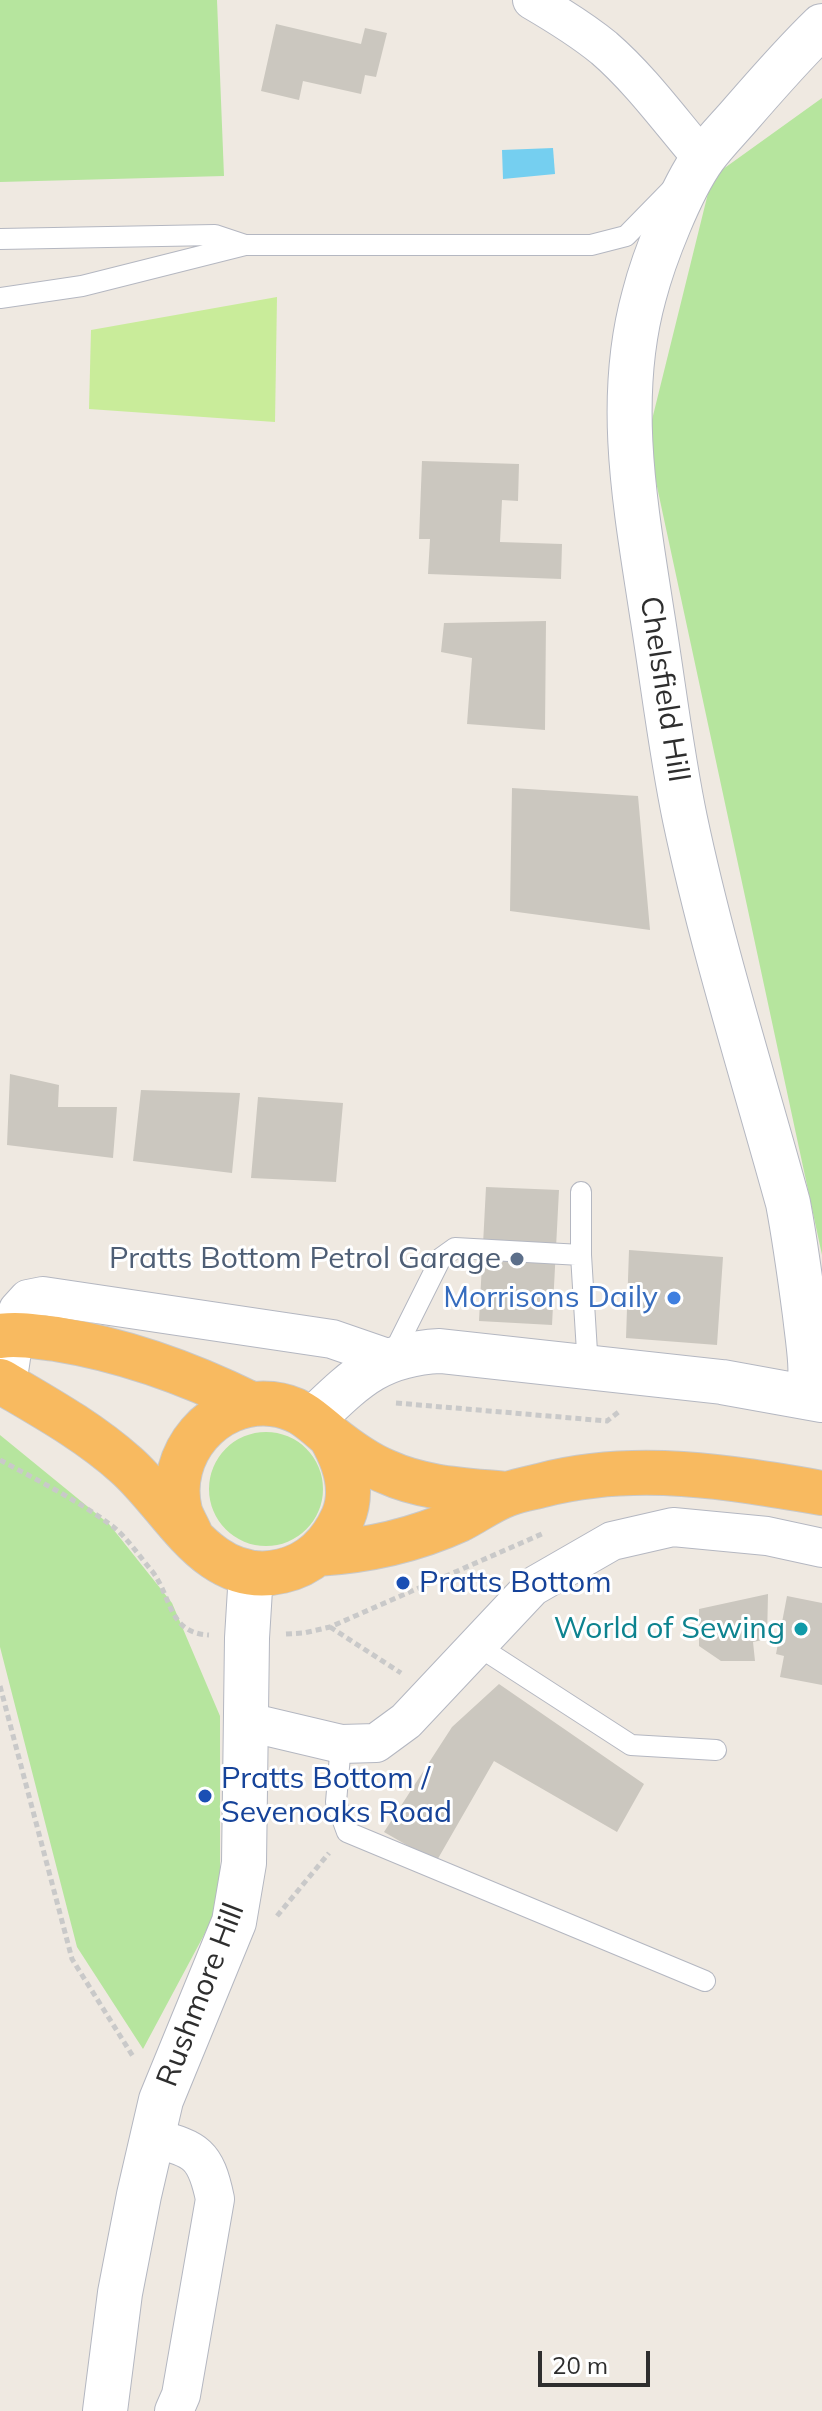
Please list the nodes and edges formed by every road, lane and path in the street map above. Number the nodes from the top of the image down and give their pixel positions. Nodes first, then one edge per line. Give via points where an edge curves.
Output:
1 (532, 0) edge
2 (822, 26) edge
3 (703, 159) junction
4 (0, 239) edge
5 (245, 245) junction
6 (0, 298) edge
7 (581, 1192) dead end
8 (581, 1255) junction
9 (8, 1335) edge
10 (390, 1359) junction
11 (588, 1368) junction
12 (4, 1383) edge
13 (815, 1398) edge
14 (382, 1401) dead end
15 (251, 1404) junction
16 (322, 1428) junction
17 (607, 1430) dead end
18 (0, 1460) edge
19 (822, 1493) edge
20 (507, 1494) junction
21 (552, 1530) dead end
22 (193, 1539) junction
23 (822, 1548) edge
24 (317, 1554) junction
25 (251, 1573) junction
26 (330, 1627) junction
27 (275, 1634) dead end
28 (199, 1635) dead end
29 (478, 1646) junction
30 (0, 1686) edge
31 (432, 1694) junction
32 (248, 1722) junction
33 (341, 1744) junction
34 (716, 1750) dead end
35 (347, 1832) junction
36 (234, 1922) junction
37 (705, 1981) dead end
38 (170, 2072) junction
39 (151, 2137) junction
40 (105, 2411) edge
41 (174, 2411) edge

1 - 3 street via 605,49
2 - 3 street, Chelsfield Hill
3 - 5 lane via 626,236 591,245
3 - 13 street, Chelsfield Hill via 643,297 629,398 635,505 685,818 788,1203
4 - 5 lane via 215,235
5 - 6 lane via 82,286
7 - 8 lane
8 - 10 lane via 455,1248 441,1258
8 - 11 lane
9 - 10 street via 18,1310 28,1299 43,1296 332,1339
9 - 12 street
9 - 15 highway via 143,1358
10 - 11 street via 440,1351
10 - 16 street via 364,1373
11 - 13 street
12 - 22 highway via 103,1445
14 - 17 path via 607,1421
15 - 16 highway via 294,1409
15 - 22 highway via 223,1413 200,1430 184,1455 177,1483 180,1512
16 - 20 highway via 385,1472 416,1482
16 - 24 highway via 343,1459 348,1485 335,1535
18 - 28 path via 113,1526 161,1583 182,1627
19 - 20 highway via 695,1474 632,1472 569,1478
20 - 24 highway via 409,1539 361,1551
21 - 26 path
22 - 25 highway via 225,1565
23 - 29 street via 767,1536 673,1527 612,1541 532,1587
24 - 25 highway via 295,1568
25 - 32 street, Rushmore Hill
26 - 27 path
26 - 31 path
29 - 31 street
29 - 34 lane via 631,1745
30 - 38 path via 72,1959 136,2060
31 - 33 street via 376,1743
32 - 33 street
32 - 36 street, Rushmore Hill via 244,1863
33 - 35 lane via 336,1802
35 - 36 path via 268,1928
35 - 37 lane
36 - 38 street, Rushmore Hill
38 - 39 street, Rushmore Hill
39 - 40 street, Rushmore Hill via 120,2293
39 - 41 street via 201,2158 215,2199

